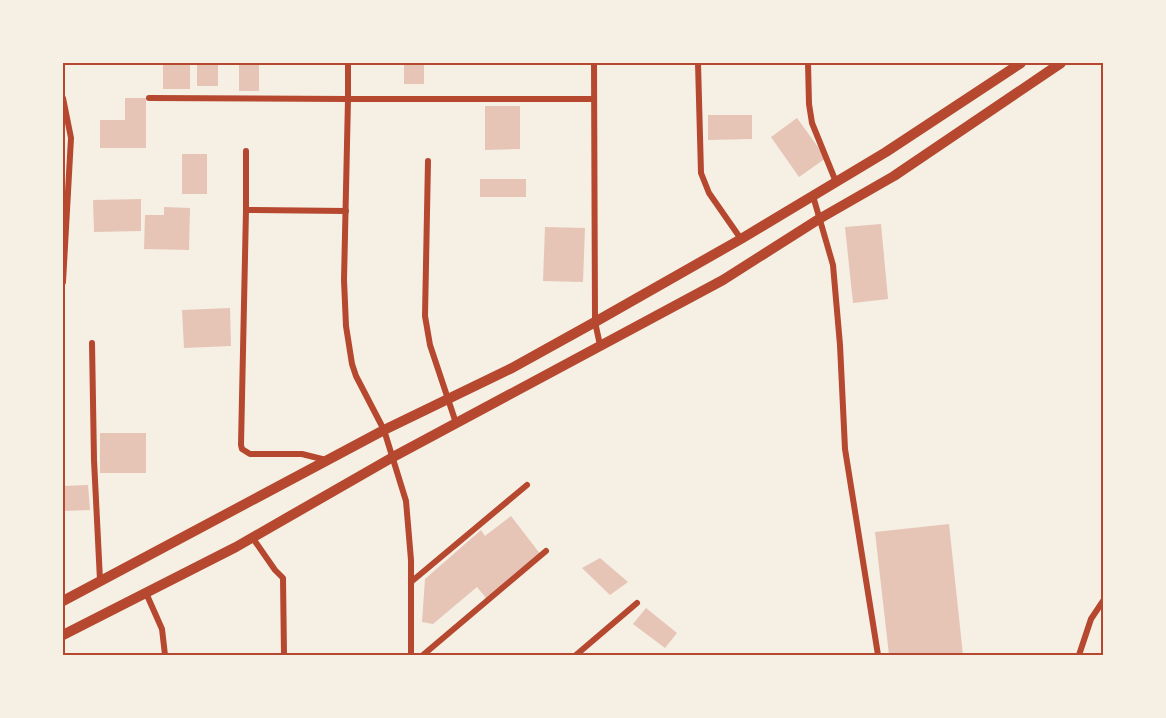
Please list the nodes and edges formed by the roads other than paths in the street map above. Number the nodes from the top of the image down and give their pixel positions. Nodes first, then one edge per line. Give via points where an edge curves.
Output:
1 (348, 63) edge
2 (594, 63) edge
3 (698, 63) edge
4 (808, 63) edge
5 (1021, 63) edge
6 (1061, 63) edge
7 (63, 98) edge
8 (149, 98) dead end
9 (348, 99) junction
10 (594, 99) junction
11 (246, 151) dead end
12 (428, 161) dead end
13 (836, 182) junction
14 (813, 196) junction
15 (246, 210) junction
16 (346, 211) junction
17 (819, 219) junction
18 (741, 239) junction
19 (63, 282) edge
20 (595, 322) junction
21 (92, 343) dead end
22 (600, 345) junction
23 (448, 399) junction
24 (456, 423) junction
25 (384, 430) junction
26 (393, 457) junction
27 (326, 460) junction
28 (527, 485) dead end
29 (252, 537) junction
30 (546, 551) dead end
31 (100, 580) junction
32 (411, 582) junction
33 (146, 593) junction
34 (63, 601) edge
35 (1103, 601) edge
36 (637, 603) dead end
37 (63, 635) edge
38 (165, 655) edge
39 (284, 655) edge
40 (411, 655) edge
41 (423, 655) edge
42 (576, 655) edge
43 (878, 655) edge
44 (1079, 655) edge

1 - 9 street
2 - 10 street
3 - 18 street via 701,173 709,193
4 - 13 street via 812,123
5 - 13 street
6 - 17 street via 894,176
7 - 19 street via 71,138
8 - 9 street
9 - 10 street
9 - 16 street
10 - 20 street
11 - 15 street
12 - 23 street via 425,316
13 - 14 street
14 - 17 street
14 - 18 street
15 - 16 street
15 - 27 street via 242,449 250,454 302,454
16 - 25 street via 345,306 350,354 356,376
17 - 22 street via 723,280
17 - 43 street via 833,265 845,449
18 - 20 street
20 - 22 street
20 - 23 street
21 - 31 street
22 - 24 street
23 - 24 street
23 - 25 street
24 - 26 street
25 - 26 street
25 - 27 street
26 - 29 street
26 - 32 street via 406,501
27 - 31 street
28 - 32 street
29 - 33 street
29 - 39 street via 283,578
30 - 41 street
31 - 34 street
32 - 40 street
33 - 37 street
33 - 38 street via 162,629
35 - 44 street via 1091,619
36 - 42 street

